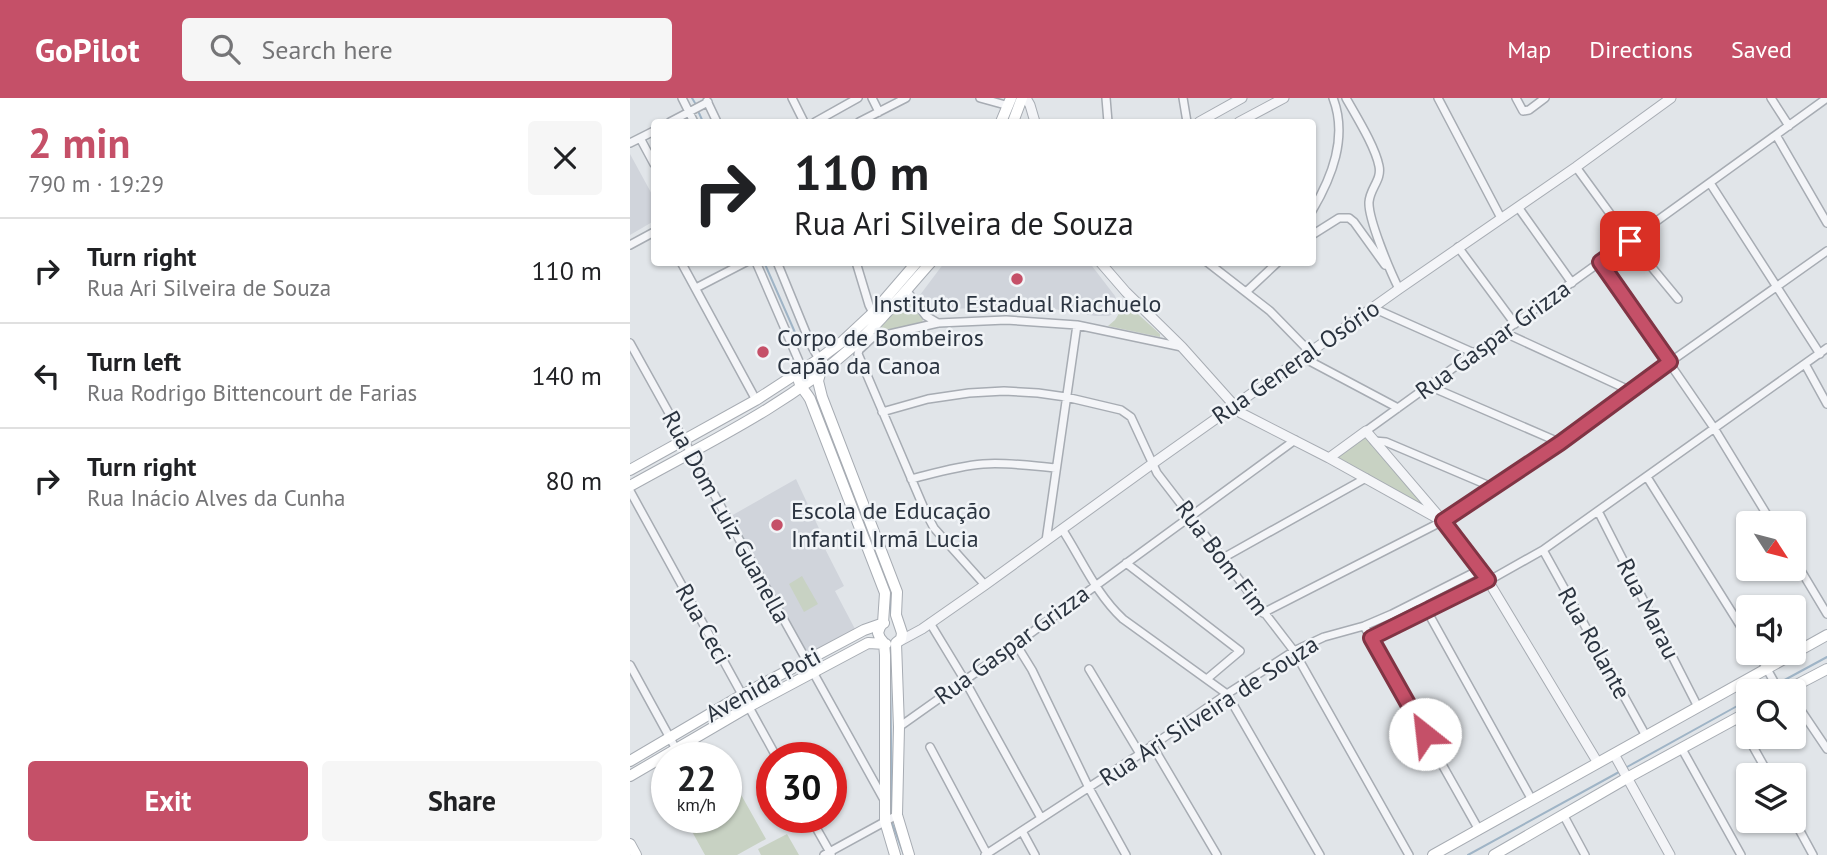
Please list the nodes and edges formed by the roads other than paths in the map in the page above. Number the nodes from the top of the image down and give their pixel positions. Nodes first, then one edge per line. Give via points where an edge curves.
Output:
1 (682, 98) edge
2 (792, 98) edge
3 (858, 98) edge
4 (872, 98) edge
5 (906, 98) edge
6 (980, 98) edge
7 (1024, 98) edge
8 (1106, 98) edge
9 (1183, 98) edge
10 (1242, 98) edge
11 (1284, 98) edge
12 (1333, 98) edge
13 (1346, 98) edge
14 (1438, 98) edge
15 (1516, 98) edge
16 (1545, 98) edge
17 (1671, 98) edge
18 (1771, 98) edge
19 (1827, 99) edge
20 (707, 100) edge
21 (1010, 102) edge
22 (689, 112) junction
23 (879, 112) junction
24 (676, 119) edge
25 (692, 119) edge
26 (716, 119) edge
27 (802, 119) edge
28 (820, 119) edge
29 (865, 119) edge
30 (1002, 119) edge
31 (1014, 119) edge
32 (1034, 119) edge
33 (1108, 119) edge
34 (1186, 119) edge
35 (1204, 119) edge
36 (1246, 119) edge
37 (1789, 126) junction
38 (651, 132) edge
39 (1776, 135) junction
40 (640, 138) junction
41 (630, 143) edge
42 (651, 158) edge
43 (1576, 167) junction
44 (1710, 183) junction
45 (1316, 204) edge
46 (1518, 207) junction
47 (1501, 218) junction
48 (1827, 223) edge
49 (1316, 232) edge
50 (651, 234) edge
51 (1630, 241) junction
52 (630, 245) edge
53 (1458, 247) junction
54 (1827, 251) edge
55 (1600, 262) junction
56 (683, 266) edge
57 (738, 266) edge
58 (758, 266) edge
59 (779, 266) edge
60 (857, 266) edge
61 (914, 266) edge
62 (927, 266) edge
63 (1103, 266) edge
64 (1212, 266) edge
65 (1274, 266) edge
66 (1390, 271) junction
67 (1572, 283) junction
68 (1777, 286) junction
69 (696, 288) junction
70 (1399, 289) junction
71 (906, 290) junction
72 (1246, 292) junction
73 (1678, 299) dead end
74 (1373, 308) junction
75 (873, 313) junction
76 (938, 323) junction
77 (1515, 324) junction
78 (1077, 326) junction
79 (1503, 332) junction
80 (870, 336) junction
81 (630, 343) edge
82 (1182, 347) junction
83 (1827, 348) edge
84 (1474, 353) junction
85 (1306, 354) junction
86 (1820, 354) junction
87 (820, 359) junction
88 (1670, 362) junction
89 (1805, 364) junction
90 (800, 373) junction
91 (821, 373) junction
92 (802, 386) junction
93 (1429, 386) junction
94 (1824, 390) edge
95 (1631, 391) junction
96 (1066, 397) junction
97 (751, 403) junction
98 (1827, 404) edge
99 (1234, 406) junction
100 (1398, 408) junction
101 (882, 412) junction
102 (726, 417) junction
103 (753, 418) junction
104 (1714, 428) junction
105 (733, 429) junction
106 (1366, 432) junction
107 (684, 440) junction
108 (1295, 440) junction
109 (1374, 441) junction
110 (1560, 443) junction
111 (666, 450) junction
112 (691, 452) junction
113 (1329, 458) junction
114 (673, 462) junction
115 (1152, 464) junction
116 (1056, 468) junction
117 (630, 470) edge
118 (1647, 477) junction
119 (1366, 478) junction
120 (911, 479) junction
121 (1492, 487) junction
122 (630, 489) edge
123 (1598, 511) junction
124 (1765, 511) edge
125 (1190, 516) junction
126 (1443, 521) junction
127 (1062, 529) junction
128 (1046, 541) junction
129 (1543, 550) junction
130 (1223, 558) junction
131 (1126, 563) junction
132 (1481, 569) junction
133 (1806, 579) edge
134 (1488, 580) junction
135 (985, 585) junction
136 (1095, 585) junction
137 (1421, 600) junction
138 (1426, 612) junction
139 (1263, 613) junction
140 (1827, 614) edge
141 (1736, 619) edge
142 (883, 623) junction
143 (926, 626) junction
144 (1364, 626) junction
145 (901, 627) junction
146 (1827, 635) edge
147 (1371, 638) junction
148 (897, 642) junction
149 (884, 643) junction
150 (1016, 644) junction
151 (1294, 651) junction
152 (806, 661) junction
153 (630, 665) edge
154 (1766, 665) edge
155 (1089, 669) dead end
156 (1768, 669) junction
157 (1827, 669) edge
158 (812, 672) junction
159 (1208, 678) junction
160 (964, 679) junction
161 (1774, 679) edge
162 (1805, 679) edge
163 (1227, 694) junction
164 (742, 695) junction
165 (1698, 706) junction
166 (748, 707) junction
167 (1806, 718) edge
168 (1736, 719) edge
169 (899, 727) junction
170 (1646, 736) junction
171 (670, 737) junction
172 (672, 742) edge
173 (688, 742) edge
174 (768, 742) edge
175 (1152, 746) junction
176 (930, 747) dead end
177 (1682, 748) junction
178 (1827, 749) edge
179 (1140, 754) junction
180 (1616, 758) junction
181 (630, 761) edge
182 (1598, 763) junction
183 (651, 764) edge
184 (630, 776) edge
185 (1626, 776) junction
186 (1089, 788) junction
187 (1532, 800) junction
188 (885, 801) junction
189 (897, 815) junction
190 (1564, 816) junction
191 (1041, 818) junction
192 (885, 821) junction
193 (1479, 830) junction
194 (1022, 831) junction
195 (818, 833) edge
196 (1801, 833) edge
197 (630, 844) edge
198 (828, 854) edge
199 (986, 854) edge
200 (1500, 854) edge
201 (636, 855) edge
202 (894, 855) edge
203 (909, 855) edge
204 (1035, 855) edge
205 (1126, 855) edge
206 (1217, 855) edge
207 (1320, 855) edge
208 (1409, 855) edge
209 (1433, 855) edge
210 (1586, 855) edge
211 (1670, 855) edge
212 (1741, 855) edge
213 (1813, 855) edge

1 - 22 street
2 - 27 street
3 - 28 street
4 - 23 street
5 - 23 street
6 - 21 street
7 - 31 main road
7 - 32 street
8 - 33 street
9 - 34 street
10 - 35 street
11 - 36 street
12 - 45 street via 1338,116 1336,154
13 - 66 street via 1380,168 1369,201 1370,213
14 - 47 street
15 - 16 street via 1523,111
17 - 43 street, Rua General Osório
18 - 37 street
19 - 37 street, Rua Gaspar Grizza
20 - 22 street
20 - 26 street
21 - 30 main road
22 - 24 street
22 - 25 street
23 - 29 street
37 - 39 street, Rua Gaspar Grizza
38 - 40 street
39 - 44 street, Rua Gaspar Grizza
39 - 48 street
40 - 41 street
40 - 42 street
43 - 46 street, Rua General Osório
43 - 51 street
44 - 51 street, Rua Gaspar Grizza
44 - 68 street
46 - 47 street, Rua General Osório
46 - 67 street
47 - 53 street, Rua General Osório
49 - 66 street via 1339,218 1349,218
50 - 52 street
51 - 55 street, Rua Gaspar Grizza
51 - 73 street
53 - 70 street, Rua General Osório
53 - 77 street
54 - 68 street
55 - 67 street, Rua Gaspar Grizza
55 - 88 street
56 - 69 street
57 - 69 street
58 - 90 street via 801,366
59 - 87 street
60 - 75 street
61 - 75 main road
62 - 71 main road
63 - 82 street
64 - 72 street
65 - 72 street
66 - 70 street
67 - 77 street, Rua Gaspar Grizza
68 - 86 street
68 - 88 street
69 - 97 street
70 - 74 street, Rua General Osório
71 - 76 street via 926,316
71 - 80 main road
72 - 85 street via 1270,311
74 - 84 street
74 - 85 street, Rua General Osório
75 - 87 main road
76 - 78 street via 1006,320
76 - 80 street
77 - 79 street, Rua Gaspar Grizza
78 - 82 street
78 - 96 street
79 - 84 street, Rua Gaspar Grizza
79 - 95 street
80 - 91 main road
80 - 101 street via 858,354
81 - 107 street, Rua Dom Luiz Guanella
82 - 99 street
83 - 86 street
84 - 93 street, Rua Gaspar Grizza
85 - 99 street, Rua General Osório
85 - 100 street
86 - 89 street
87 - 90 main road
87 - 91 main road via 824,365
88 - 95 street
88 - 104 street
89 - 94 street
89 - 104 street
90 - 92 main road
90 - 97 main road
91 - 92 main road
91 - 145 main road via 822,397 897,592 896,615
92 - 103 main road
92 - 142 main road via 885,593
93 - 100 street, Rua Gaspar Grizza
93 - 110 street
94 - 98 street
95 - 110 street
96 - 101 street, Rua Bom Fim via 1004,391 928,399
96 - 115 street, Rua Bom Fim via 1121,410 1131,417
96 - 116 street
97 - 102 main road
97 - 103 main road
99 - 108 street
99 - 115 street, Rua General Osório
100 - 106 street, Rua Gaspar Grizza
101 - 120 street
102 - 105 main road
102 - 107 main road
103 - 105 main road
104 - 118 street
104 - 124 street
105 - 112 main road
106 - 109 street
106 - 113 street, Rua Gaspar Grizza
107 - 111 main road
107 - 112 street, Rua Dom Luiz Guanella
108 - 113 street
108 - 125 street, Rua Gaspar Grizza
109 - 121 street
109 - 126 street
110 - 121 street
111 - 114 main road
111 - 117 main road
112 - 114 main road
112 - 152 street, Rua Dom Luiz Guanella
113 - 119 street
114 - 122 main road
115 - 125 street, Rua Bom Fim
115 - 127 street, Rua General Osório
116 - 120 street via 984,464
116 - 128 street
118 - 123 street
118 - 141 street
119 - 126 street
119 - 130 street
120 - 135 street via 934,528
121 - 126 street
122 - 164 street, Rua Ceci
123 - 129 street
123 - 165 street, Rua Marau
125 - 130 street, Rua Bom Fim
125 - 131 street, Rua Gaspar Grizza
126 - 132 street
126 - 139 street
127 - 128 street, Rua General Osório
127 - 136 street
128 - 135 street, Rua General Osório
129 - 134 street
129 - 170 street, Rua Rolante
130 - 139 street, Rua Bom Fim
131 - 136 street, Rua Gaspar Grizza
131 - 159 street via 1240,651
132 - 134 street
132 - 137 street, Rua Ari Silveira de Souza
133 - 140 street
134 - 138 street
134 - 182 street
135 - 143 street, Rua General Osório
136 - 150 street, Rua Gaspar Grizza
136 - 159 street via 1123,619
137 - 138 street
137 - 144 street, Rua Ari Silveira de Souza
138 - 147 street
138 - 187 street
139 - 151 street, Rua Bom Fim
142 - 145 main road via 896,622
142 - 149 main road via 878,633
142 - 152 main road, Avenida Poti
143 - 145 street
143 - 148 street, Rua General Osório
143 - 160 street
144 - 147 street
144 - 151 street, Rua Ari Silveira de Souza
145 - 148 main road
146 - 156 main road
147 - 193 street
148 - 149 main road, Avenida Poti
148 - 169 main road
149 - 158 main road, Avenida Poti via 867,643
149 - 188 main road
150 - 160 street, Rua Gaspar Grizza
150 - 186 street
151 - 163 street, Rua Ari Silveira de Souza
151 - 208 street, Rua Bom Fim
152 - 158 street, Rua Dom Luiz Guanella
152 - 164 main road, Avenida Poti
153 - 171 street
154 - 156 street
155 - 179 street
156 - 161 street
156 - 165 main road
157 - 162 main road
158 - 166 main road, Avenida Poti
158 - 188 street, Rua Dom Luiz Guanella
159 - 163 street
160 - 169 street, Rua Gaspar Grizza
160 - 191 street
163 - 175 street, Rua Ari Silveira de Souza
163 - 207 street
164 - 166 street, Rua Ceci
164 - 171 main road, Avenida Poti
165 - 170 main road
166 - 173 main road, Avenida Poti
166 - 174 street, Rua Ceci
167 - 178 street
168 - 177 main road
169 - 189 main road
170 - 180 main road
171 - 172 street
171 - 181 main road, Avenida Poti
175 - 179 street, Rua Ari Silveira de Souza
175 - 206 street
176 - 199 street
177 - 185 main road
177 - 212 street
179 - 186 street, Rua Ari Silveira de Souza
180 - 182 main road
180 - 185 street
182 - 187 main road
183 - 184 main road, Avenida Poti
185 - 190 main road
185 - 211 street
186 - 191 street, Rua Ari Silveira de Souza
186 - 205 street
187 - 193 main road
188 - 192 main road
189 - 192 street
189 - 203 main road
190 - 200 main road
190 - 210 street
191 - 194 street, Rua Ari Silveira de Souza
192 - 198 street
192 - 202 main road
193 - 209 main road
194 - 199 street, Rua Ari Silveira de Souza
194 - 204 street
195 - 198 street
196 - 213 street
197 - 201 main road

